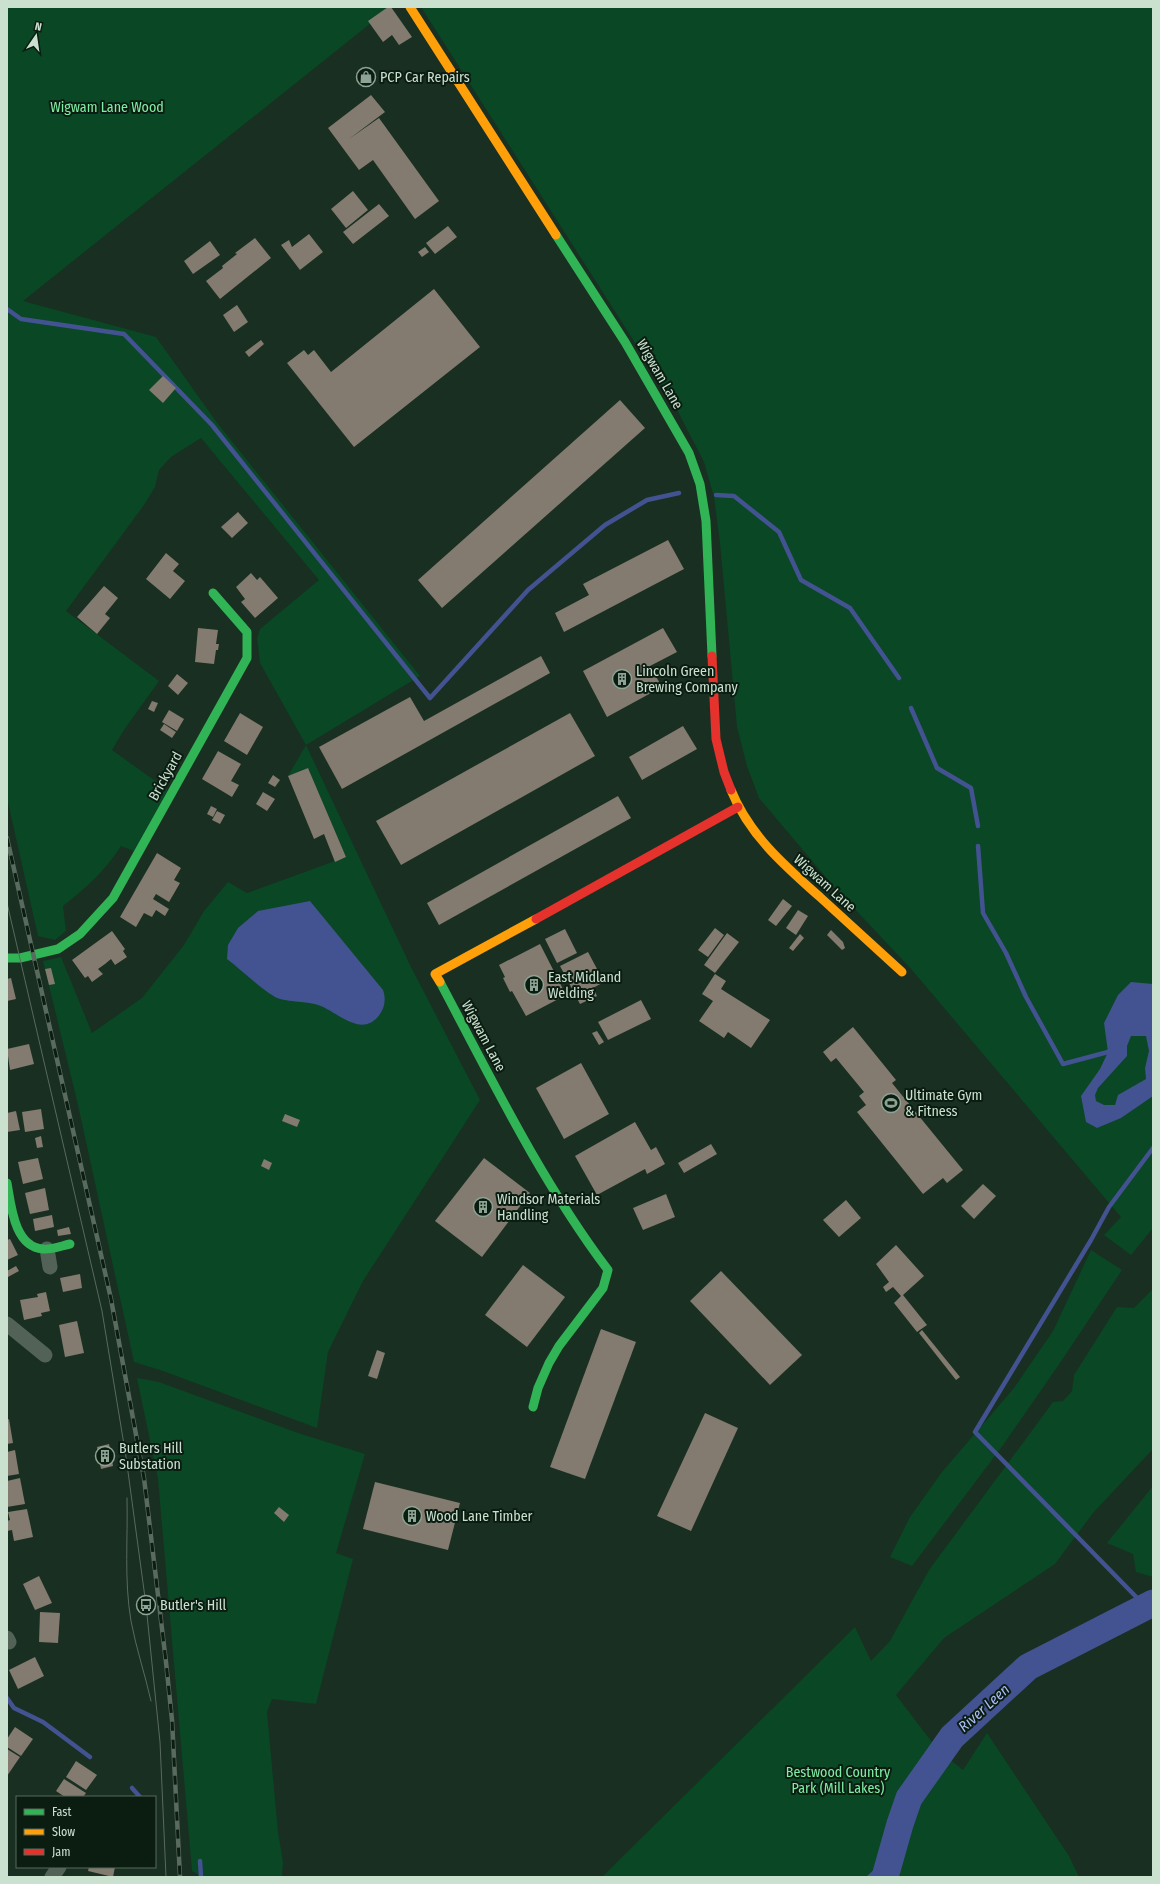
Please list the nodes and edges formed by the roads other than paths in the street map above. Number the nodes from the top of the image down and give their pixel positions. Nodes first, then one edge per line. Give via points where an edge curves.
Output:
1 (410, 7) edge
2 (213, 592) dead end
3 (738, 807) junction
4 (7, 958) edge
5 (902, 972) dead end
6 (7, 1183) edge
7 (70, 1244) dead end
8 (48, 1249) junction
9 (50, 1267) dead end
10 (7, 1324) edge
11 (45, 1355) dead end
12 (533, 1407) dead end

1 - 3 street, Wigwam Lane via 625,342 689,453 700,484 706,521 716,739 724,772
2 - 4 street, Brickyard via 247,632 246,658 113,898 80,934 58,949 43,954
3 - 5 street, Wigwam Lane via 757,836 777,858
3 - 12 street, Wigwam Lane via 435,974 538,1164 580,1232 608,1270 603,1288 552,1358 538,1388
6 - 8 street via 22,1238 34,1248
7 - 8 street
8 - 9 street
10 - 11 street

